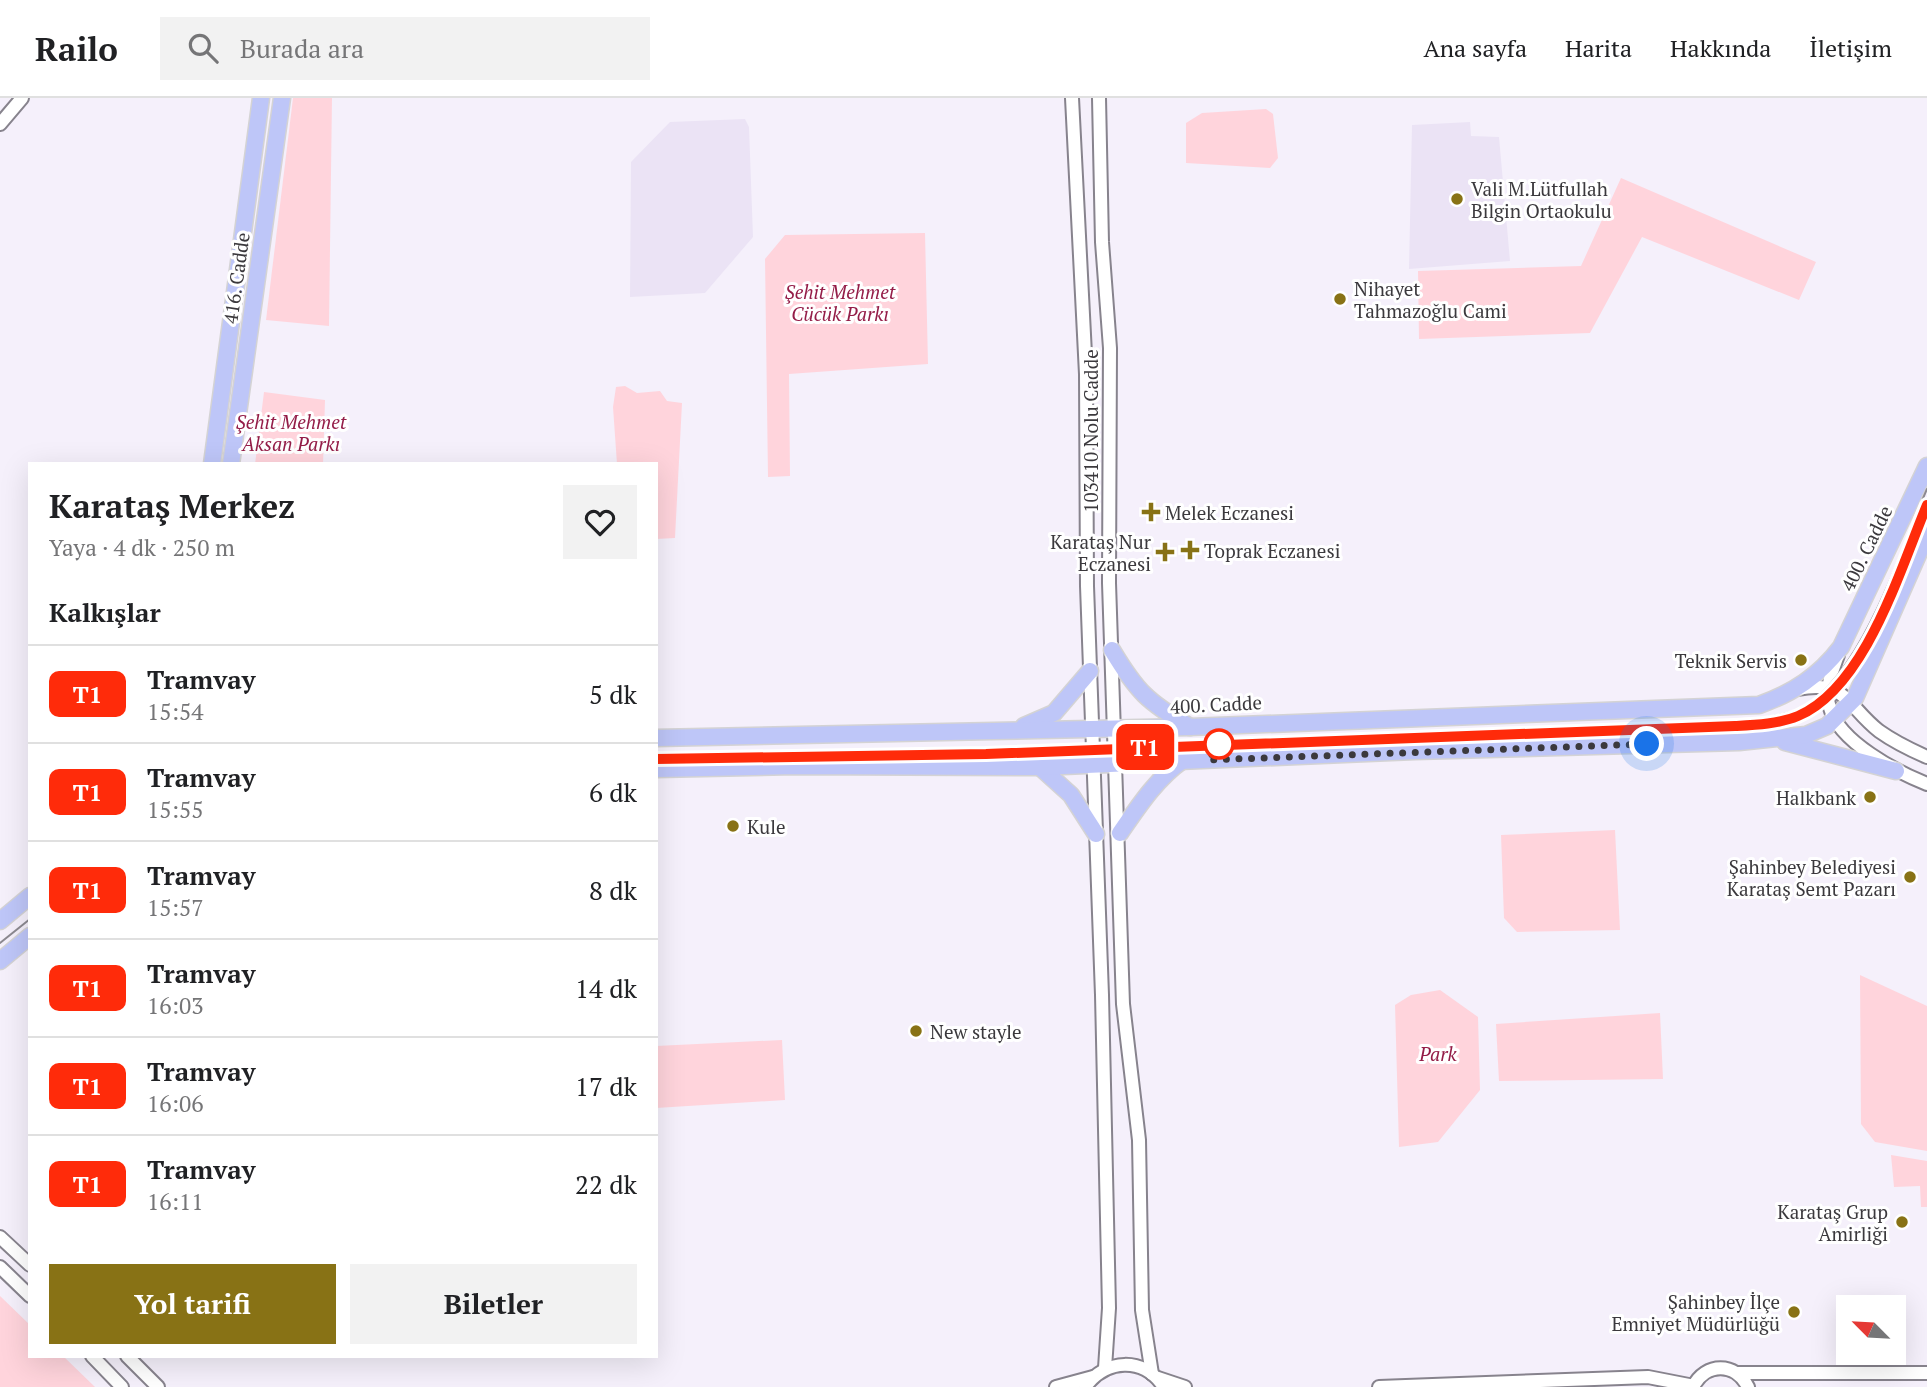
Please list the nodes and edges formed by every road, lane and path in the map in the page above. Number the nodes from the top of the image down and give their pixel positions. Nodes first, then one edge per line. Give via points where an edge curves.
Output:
1 (22, 98) edge
2 (261, 98) edge
3 (282, 98) edge
4 (1072, 98) edge
5 (1098, 98) edge
6 (0, 124) edge
7 (212, 462) edge
8 (231, 462) edge
9 (1927, 466) edge
10 (1927, 534) edge
11 (1841, 647) junction
12 (1112, 650) junction
13 (1090, 671) junction
14 (1828, 687) junction
15 (1797, 690) junction
16 (1852, 702) junction
17 (1834, 720) junction
18 (1191, 727) junction
19 (1092, 729) junction
20 (1115, 729) junction
21 (1011, 731) junction
22 (658, 738) edge
23 (1779, 740) junction
24 (1927, 757) edge
25 (1183, 760) junction
26 (1117, 764) junction
27 (1094, 765) junction
28 (1040, 767) junction
29 (658, 769) edge
30 (1896, 771) junction
31 (1927, 785) edge
32 (1120, 833) junction
33 (1096, 834) junction
34 (28, 898) edge
35 (0, 921) edge
36 (28, 938) edge
37 (0, 961) edge
38 (0, 1237) edge
39 (28, 1263) edge
40 (0, 1267) edge
41 (28, 1294) edge
42 (94, 1358) edge
43 (129, 1358) edge
44 (1105, 1368) junction
45 (1738, 1373) junction
46 (1927, 1373) edge
47 (1158, 1380) edge
48 (1089, 1382) edge
49 (1693, 1386) edge
50 (122, 1387) edge
51 (158, 1387) edge
52 (1056, 1387) edge
53 (1185, 1387) edge
54 (1378, 1387) edge
55 (1748, 1387) edge

1 - 6 street
2 - 7 main road
3 - 8 main road, 416. Cadde
4 - 13 street via 1086,374
5 - 12 street, 103410 Nolu Cadde via 1110,348
9 - 11 main road, 400. Cadde
10 - 16 main road
11 - 14 street
11 - 15 main road, 400. Cadde
12 - 18 main road via 1135,687
12 - 20 street, 103410 Nolu Cadde
13 - 19 street
13 - 21 main road via 1054,713
14 - 15 street
14 - 16 street
14 - 17 street
15 - 18 main road, 400. Cadde via 1759,705
16 - 17 main road
16 - 24 street via 1881,732
17 - 23 main road via 1806,735
17 - 30 street
18 - 20 main road, 400. Cadde
19 - 20 main road, 400. Cadde
19 - 21 main road, 400. Cadde
19 - 27 street
20 - 26 street, 103410 Nolu Cadde
21 - 22 main road, 400. Cadde
23 - 25 main road
23 - 30 main road
25 - 26 main road
25 - 32 main road via 1169,769
26 - 27 main road
26 - 32 street, 103410 Nolu Cadde
27 - 28 main road
27 - 33 street
28 - 29 main road
28 - 33 main road via 1071,795
30 - 31 street
32 - 47 street, 103410 Nolu Cadde via 1123,1004 1139,1139 1142,1310
33 - 44 street via 1110,1308
34 - 35 main road
36 - 37 main road
38 - 39 street
40 - 41 street
42 - 50 street
43 - 51 street
44 - 47 street via 1133,1365
44 - 48 street
45 - 46 street
45 - 49 street via 1716,1368
45 - 55 street
47 - 53 street
48 - 52 street
49 - 54 street via 1648,1377

